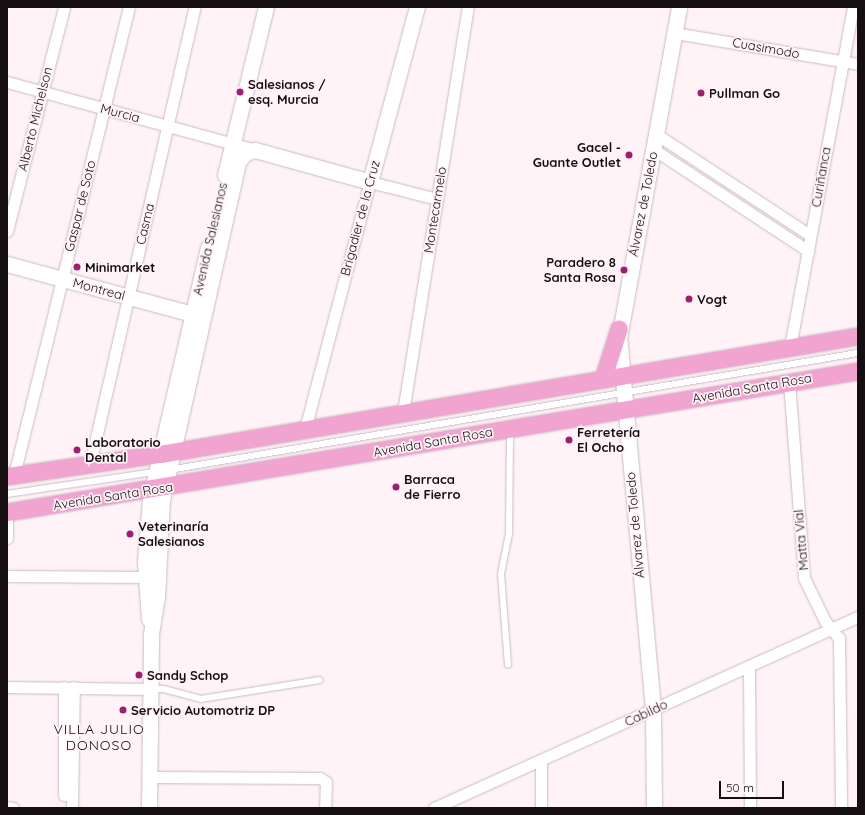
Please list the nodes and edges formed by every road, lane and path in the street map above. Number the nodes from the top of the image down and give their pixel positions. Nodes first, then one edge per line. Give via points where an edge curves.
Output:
1 (64, 7) edge
2 (128, 7) edge
3 (195, 7) edge
4 (417, 7) edge
5 (468, 7) edge
6 (679, 7) edge
7 (853, 7) edge
8 (262, 8) edge
9 (675, 33) junction
10 (842, 61) junction
11 (858, 64) edge
12 (7, 82) edge
13 (42, 92) junction
14 (105, 109) junction
15 (168, 126) junction
16 (656, 134) junction
17 (232, 143) junction
18 (653, 149) junction
19 (255, 150) junction
20 (370, 182) junction
21 (437, 199) junction
22 (7, 231) edge
23 (810, 235) junction
24 (808, 251) junction
25 (7, 264) edge
26 (62, 279) junction
27 (128, 297) junction
28 (192, 314) junction
29 (620, 328) junction
30 (858, 336) edge
31 (790, 347) junction
32 (858, 353) edge
33 (858, 371) edge
34 (622, 375) junction
35 (603, 378) junction
36 (789, 382) junction
37 (623, 392) junction
38 (624, 410) junction
39 (403, 412) junction
40 (510, 428) junction
41 (305, 429) junction
42 (166, 453) junction
43 (90, 464) junction
44 (162, 471) junction
45 (11, 476) edge
46 (157, 489) junction
47 (7, 494) edge
48 (7, 512) edge
49 (7, 538) edge
50 (7, 576) edge
51 (145, 578) junction
52 (858, 617) edge
53 (833, 628) junction
54 (151, 634) junction
55 (508, 665) dead end
56 (749, 666) junction
57 (319, 680) dead end
58 (7, 687) edge
59 (69, 687) junction
60 (150, 689) junction
61 (653, 709) junction
62 (541, 761) junction
63 (68, 776) junction
64 (149, 777) junction
65 (64, 794) dead end
66 (7, 807) edge
67 (13, 808) edge
68 (72, 808) edge
69 (148, 808) edge
70 (325, 808) edge
71 (434, 808) edge
72 (541, 808) edge
73 (654, 808) edge
74 (750, 808) edge
75 (841, 808) edge

1 - 13 street, Alberto Michelson
2 - 14 street, Gaspar de Soto
3 - 15 street, Casma
4 - 20 main road, Brigadier de la Cruz
5 - 21 street, Montecarmelo
6 - 9 main road, Álvarez de Toledo
7 - 10 street, Curiñanca
8 - 17 main road, Avenida Salesianos
9 - 10 street, Cuasimodo
9 - 16 main road, Álvarez de Toledo
10 - 11 street, Cuasimodo
10 - 23 street, Curiñanca
12 - 13 street, Murcia
13 - 14 street, Murcia
13 - 22 street, Alberto Michelson
14 - 15 street, Murcia
14 - 26 street, Gaspar de Soto
15 - 17 street, Murcia
15 - 27 street, Casma
16 - 18 main road, Álvarez de Toledo
16 - 23 street
17 - 19 street, Murcia
17 - 28 main road, Avenida Salesianos
18 - 24 street
18 - 29 main road, Álvarez de Toledo
19 - 20 main road
19 - 42 main road, Avenida Salesianos via 242,155 237,166
20 - 21 street
20 - 41 street, Brigadier de la Cruz
21 - 39 street, Montecarmelo
23 - 24 street, Curiñanca
24 - 31 street, Curiñanca
25 - 26 main road, Montreal
26 - 27 main road, Montreal
26 - 45 street, Gaspar de Soto
27 - 28 main road, Montreal
27 - 43 street, Casma
28 - 42 main road, Avenida Salesianos
29 - 34 main road, Álvarez de Toledo
29 - 35 main road
30 - 31 main road
31 - 34 main road
32 - 37 lane
33 - 36 main road, Avenida Santa Rosa
34 - 35 main road
34 - 37 main road, Álvarez de Toledo
35 - 39 main road
36 - 38 main road, Avenida Santa Rosa
36 - 53 street, Matta Vial via 804,578 825,621
37 - 38 main road, Álvarez de Toledo
37 - 44 lane
38 - 40 main road, Avenida Santa Rosa
38 - 61 main road, Álvarez de Toledo
39 - 41 main road
40 - 46 main road, Avenida Santa Rosa
40 - 55 lane via 509,534 501,574
41 - 42 main road
42 - 43 main road
42 - 44 main road, Avenida Salesianos
43 - 45 main road
44 - 46 main road, Avenida Salesianos
44 - 47 lane
46 - 48 main road, Avenida Santa Rosa
46 - 51 main road
46 - 54 main road via 157,598
48 - 49 street
50 - 51 street
51 - 54 main road
52 - 53 street, Cabildo
53 - 56 street, Cabildo
53 - 75 street, Matta Vial via 839,640
54 - 60 main road
56 - 61 street, Cabildo
56 - 74 street
57 - 60 lane via 201,699 164,689
58 - 59 street
59 - 60 street
59 - 63 street
60 - 64 main road
61 - 62 street, Cabildo
61 - 73 main road, Álvarez de Toledo
62 - 71 street, Cabildo
62 - 72 street
63 - 65 street
63 - 68 street
64 - 69 main road
64 - 70 street via 323,779
66 - 67 street

